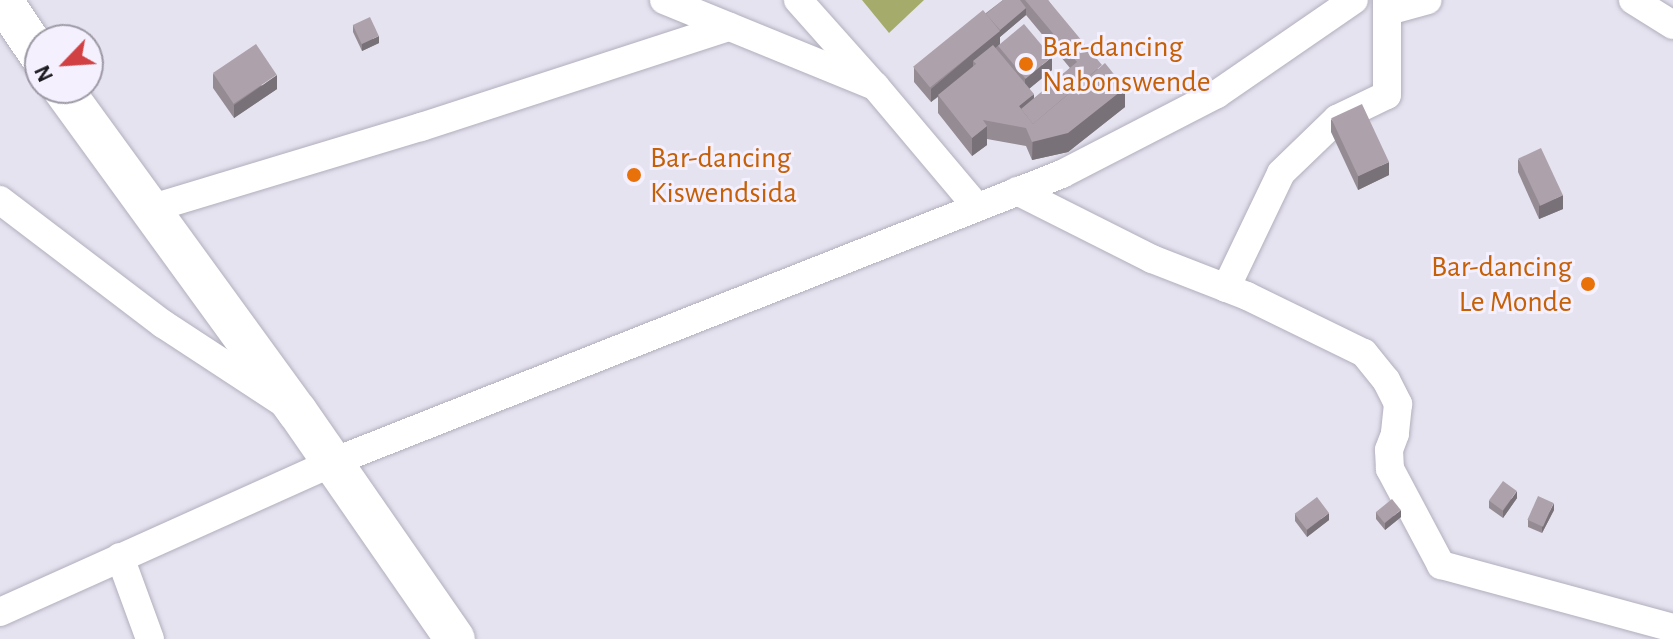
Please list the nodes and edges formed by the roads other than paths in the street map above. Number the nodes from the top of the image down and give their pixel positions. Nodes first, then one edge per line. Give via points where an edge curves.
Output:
1 (2, 0) edge
2 (664, 0) edge
3 (798, 0) edge
4 (1354, 0) edge
5 (1428, 0) edge
6 (1633, 0) edge
7 (1387, 6) edge
8 (1673, 25) edge
9 (729, 27) junction
10 (24, 32) edge
11 (875, 86) junction
12 (74, 104) edge
13 (1017, 191) junction
14 (0, 200) edge
15 (977, 207) junction
16 (149, 209) junction
17 (1226, 288) junction
18 (297, 411) junction
19 (333, 462) junction
20 (120, 557) junction
21 (0, 612) edge
22 (1673, 628) edge
23 (150, 639) edge
24 (455, 639) edge

1 - 10 main road
2 - 9 street
3 - 11 street
4 - 13 street via 1217,94 1062,174
5 - 7 street
6 - 8 street
7 - 17 street via 1387,95 1337,119 1281,173
9 - 11 street
9 - 16 street
11 - 15 street
12 - 16 main road
13 - 15 street
13 - 17 street via 1152,259
14 - 18 street via 163,324
15 - 19 street
16 - 18 main road
17 - 22 street via 1364,353 1386,380 1398,404 1390,469 1441,565
18 - 19 main road
19 - 20 street
19 - 24 main road
20 - 21 street
20 - 23 street

